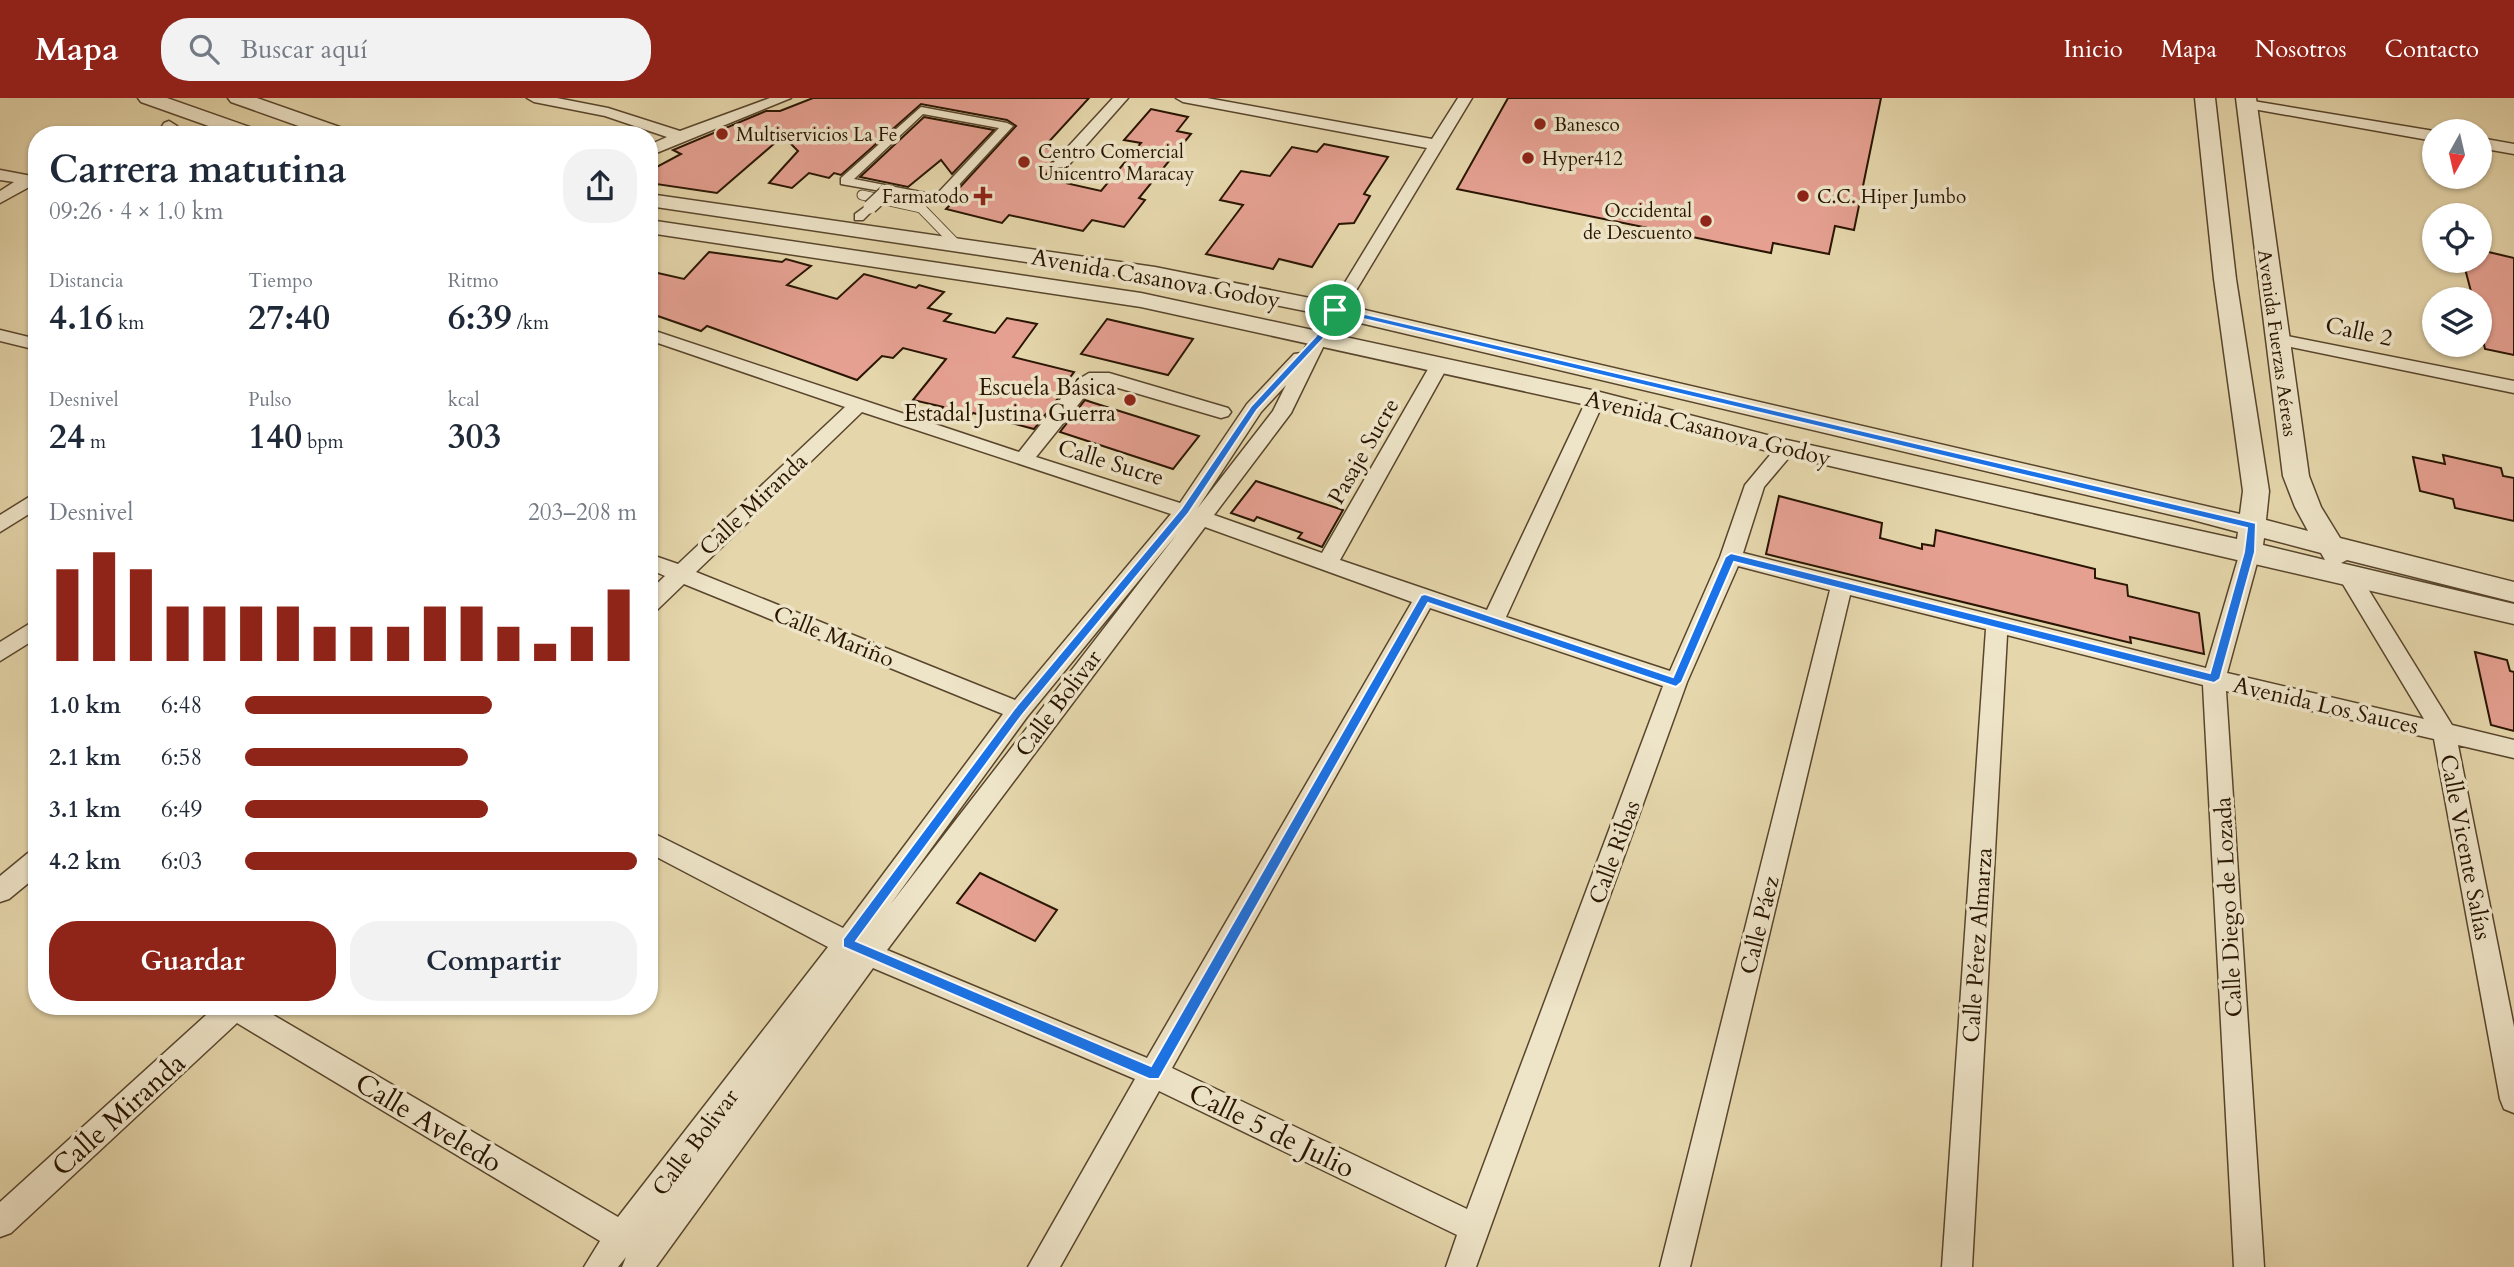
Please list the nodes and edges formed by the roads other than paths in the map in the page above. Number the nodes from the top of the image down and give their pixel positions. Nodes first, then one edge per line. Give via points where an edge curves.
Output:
1 (148, 98) edge
2 (237, 98) edge
3 (534, 98) edge
4 (784, 98) edge
5 (1121, 98) edge
6 (1183, 98) edge
7 (1465, 98) edge
8 (2203, 98) edge
9 (2246, 101) edge
10 (228, 126) edge
11 (318, 126) edge
12 (650, 126) edge
13 (658, 129) edge
14 (2422, 134) edge
15 (680, 136) junction
16 (1437, 145) junction
17 (2492, 146) edge
18 (658, 147) edge
19 (2514, 149) edge
20 (1061, 164) dead end
21 (0, 175) edge
22 (28, 180) edge
23 (28, 184) edge
24 (888, 190) junction
25 (862, 195) dead end
26 (0, 198) edge
27 (658, 201) edge
28 (859, 217) dead end
29 (658, 227) edge
30 (957, 245) junction
31 (1335, 310) junction
32 (0, 335) edge
33 (658, 337) edge
34 (1319, 337) junction
35 (2277, 339) junction
36 (28, 343) edge
37 (1440, 364) junction
38 (2514, 387) edge
39 (1595, 399) junction
40 (858, 405) junction
41 (1221, 412) dead end
42 (1787, 448) junction
43 (1023, 460) junction
44 (28, 505) edge
45 (1192, 514) junction
46 (0, 525) edge
47 (2251, 539) junction
48 (2329, 544) junction
49 (1731, 557) junction
50 (1328, 562) junction
51 (658, 564) edge
52 (680, 573) junction
53 (2349, 576) junction
54 (1842, 583) junction
55 (2514, 592) edge
56 (658, 595) edge
57 (1425, 598) junction
58 (2514, 614) edge
59 (1493, 621) junction
60 (1997, 623) junction
61 (28, 633) edge
62 (0, 653) edge
63 (2214, 679) junction
64 (1676, 682) junction
65 (1019, 711) junction
66 (2444, 732) junction
67 (2514, 749) edge
68 (658, 846) edge
69 (28, 868) edge
70 (0, 891) edge
71 (858, 948) junction
72 (227, 1015) edge
73 (249, 1015) edge
74 (1154, 1074) junction
75 (2514, 1100) edge
76 (0, 1222) edge
77 (1475, 1228) junction
78 (623, 1237) junction
79 (599, 1267) edge
80 (637, 1267) edge
81 (1043, 1267) edge
82 (1461, 1267) edge
83 (1675, 1267) edge
84 (1957, 1267) edge
85 (2249, 1267) edge

1 - 10 street
2 - 11 street
3 - 12 street via 608,112
4 - 15 street
5 - 20 street
6 - 16 street
7 - 16 street, Calle Bolivar
8 - 47 street, Avenida Fuerzas Aéreas via 2256,491
9 - 14 street
9 - 35 street, Avenida Fuerzas Aéreas
13 - 15 street
15 - 18 street
16 - 31 street, Calle Bolivar
17 - 19 street
21 - 22 street
23 - 26 street
24 - 24 street via 845,181 921,110 1007,126 939,199
24 - 28 street, bridge
25 - 30 lane via 921,208
27 - 30 street, Avenida Casanova Godoy
29 - 34 street, Avenida Casanova Godoy via 1141,300
30 - 31 street, Avenida Casanova Godoy via 1155,274
31 - 34 street, Calle Bolivar
31 - 47 street, Avenida Casanova Godoy
32 - 36 street
33 - 40 street, Calle Sucre
34 - 37 street, Avenida Casanova Godoy
34 - 45 street, Calle Bolivar via 1281,412
35 - 38 street, Calle 2
35 - 48 street, Avenida Fuerzas Aéreas via 2296,476
37 - 39 street, Avenida Casanova Godoy
37 - 50 street, Pasaje Sucre
39 - 42 street, Avenida Casanova Godoy
39 - 59 street
40 - 43 street, Calle Sucre
40 - 52 street, Calle Miranda
41 - 43 street via 1109,379 1089,379
42 - 47 street, Avenida Casanova Godoy
42 - 49 street, Calle Ribas via 1755,485
43 - 45 street, Calle Sucre
44 - 46 street
45 - 50 street, Calle Sucre
45 - 65 street, Calle Bolivar
45 - 71 street, Calle Bolivar
47 - 48 street, Avenida Casanova Godoy
47 - 53 street, Avenida Casanova Godoy
47 - 63 street, Calle Diego de Lozada
48 - 53 street, Avenida Fuerzas Aéreas
48 - 55 street, Avenida Casanova Godoy
49 - 54 street, Avenida Los Sauces
49 - 64 street, Calle Ribas
50 - 57 street, Calle Sucre
51 - 52 street, Calle Mariño
52 - 56 street, Calle Miranda
52 - 65 street, Calle Mariño
53 - 58 street, Avenida Casanova Godoy
53 - 66 street, Calle Vicente Salías
54 - 60 street, Avenida Los Sauces
54 - 83 street, Calle Páez
57 - 59 street, Calle Sucre
57 - 74 street
59 - 64 street, Calle Sucre
60 - 63 street, Avenida Los Sauces
60 - 84 street, Calle Pérez Almarza
61 - 62 street
63 - 66 street, Avenida Los Sauces
63 - 85 street, Calle Diego de Lozada
64 - 77 street, Calle Ribas
65 - 71 street, Calle Bolivar
66 - 67 street, Avenida Los Sauces
66 - 75 street, Calle Vicente Salías
68 - 71 street, Calle 5 de Julio
69 - 70 street
71 - 74 street, Calle 5 de Julio
71 - 78 street, Calle Bolivar
71 - 80 street, Calle Bolivar
72 - 76 street, Calle Miranda
73 - 78 street, Calle Aveledo
74 - 77 street, Calle 5 de Julio
74 - 81 street
77 - 82 street, Calle Ribas
78 - 79 street, Calle Bolivar

